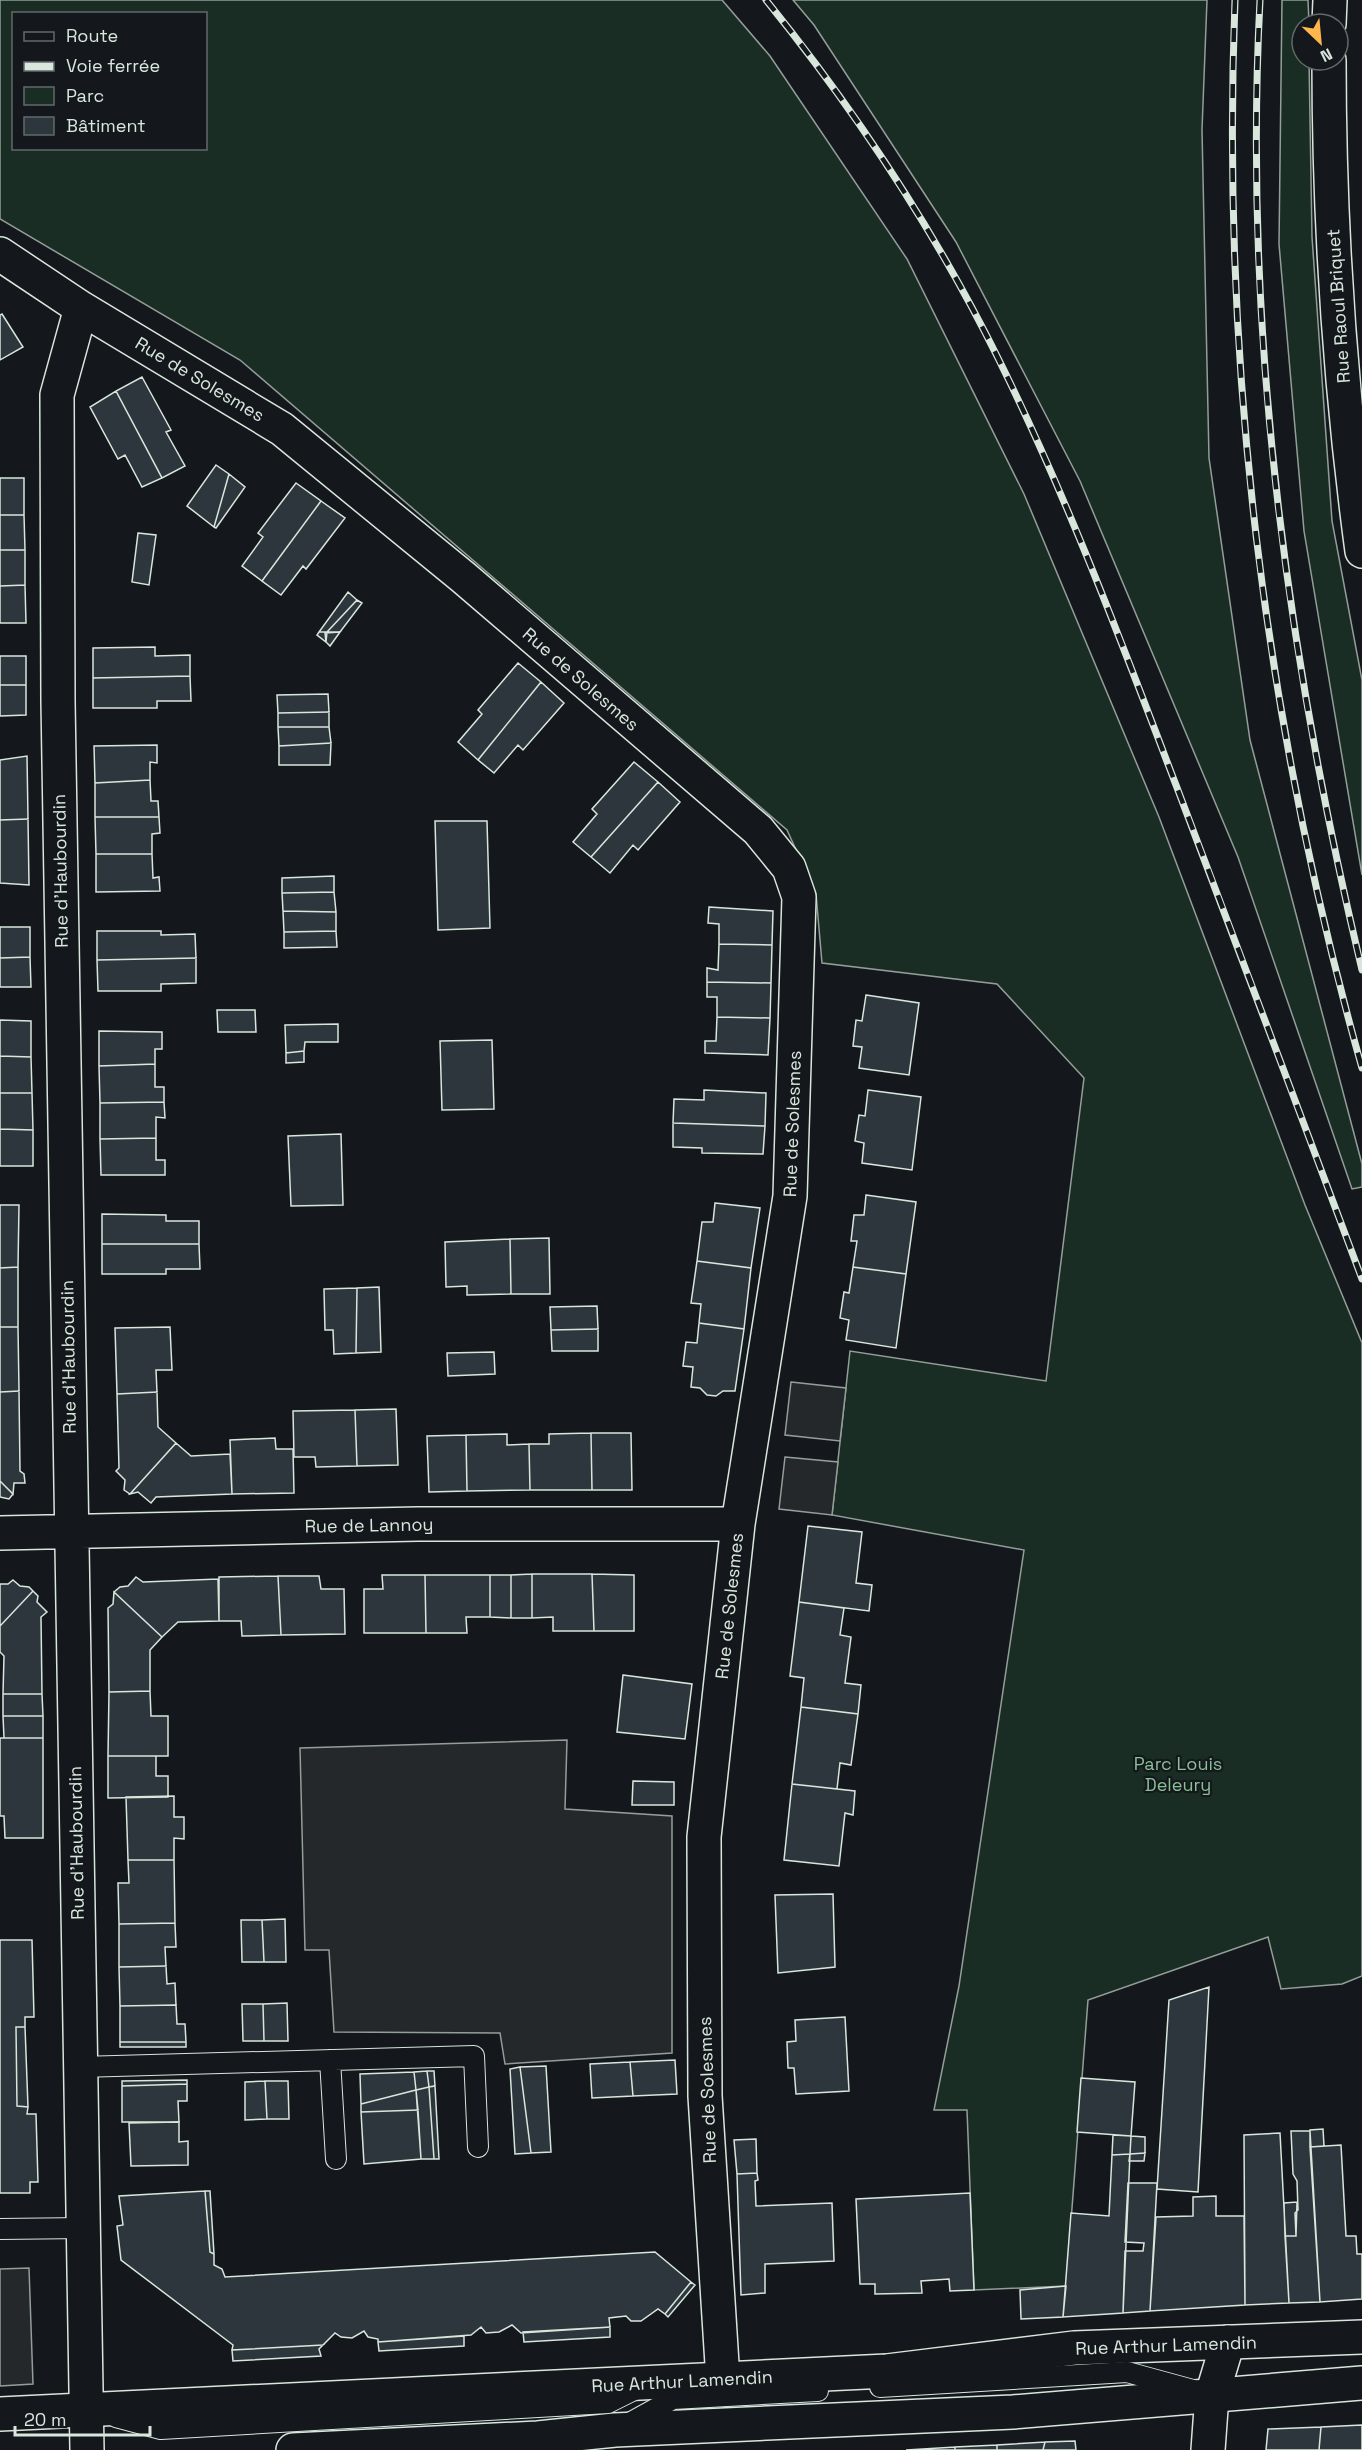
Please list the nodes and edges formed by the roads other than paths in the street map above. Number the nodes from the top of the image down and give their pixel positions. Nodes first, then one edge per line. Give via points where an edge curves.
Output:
1 (1329, 72) edge
2 (0, 254) edge
3 (81, 308) junction
4 (1352, 361) edge
5 (1362, 551) edge
6 (738, 1524) junction
7 (70, 1532) junction
8 (0, 1533) edge
9 (330, 2060) junction
10 (80, 2067) junction
11 (478, 2146) dead end
12 (336, 2159) dead end
13 (84, 2228) junction
14 (0, 2229) edge
15 (1362, 2337) edge
16 (1228, 2342) junction
17 (723, 2380) junction
18 (1362, 2383) edge
19 (1212, 2395) junction
20 (87, 2410) junction
21 (0, 2414) edge
22 (87, 2450) edge
23 (293, 2450) edge
24 (1208, 2450) edge

1 - 4 street, Rue Raoul Briquet via 1329,157
2 - 3 street, Rue de Solesmes
3 - 6 street, Rue de Solesmes via 282,429 463,577 758,830 789,868 800,897 790,1196
3 - 7 street, Rue d'Haubourdin via 57,395
4 - 5 street, Rue Raoul Briquet
6 - 7 street, Rue de Lannoy via 418,1524
6 - 17 street, Rue de Solesmes via 704,1838 705,2096
7 - 8 street, Rue de Lannoy
7 - 10 street, Rue d'Haubourdin
9 - 10 lane
9 - 11 lane via 474,2056
9 - 12 lane
10 - 13 street, Rue d'Haubourdin
13 - 14 lane
13 - 20 street, Rue d'Haubourdin
15 - 16 street, Rue Arthur Lamendin
16 - 17 street, Rue Arthur Lamendin via 1074,2348 886,2370
16 - 19 street
17 - 20 street, Rue Arthur Lamendin
18 - 19 street
19 - 23 street via 1013,2412 615,2430 538,2438
19 - 24 street
20 - 21 street, Rue Arthur Lamendin
20 - 22 street, Rue d'Haubourdin

